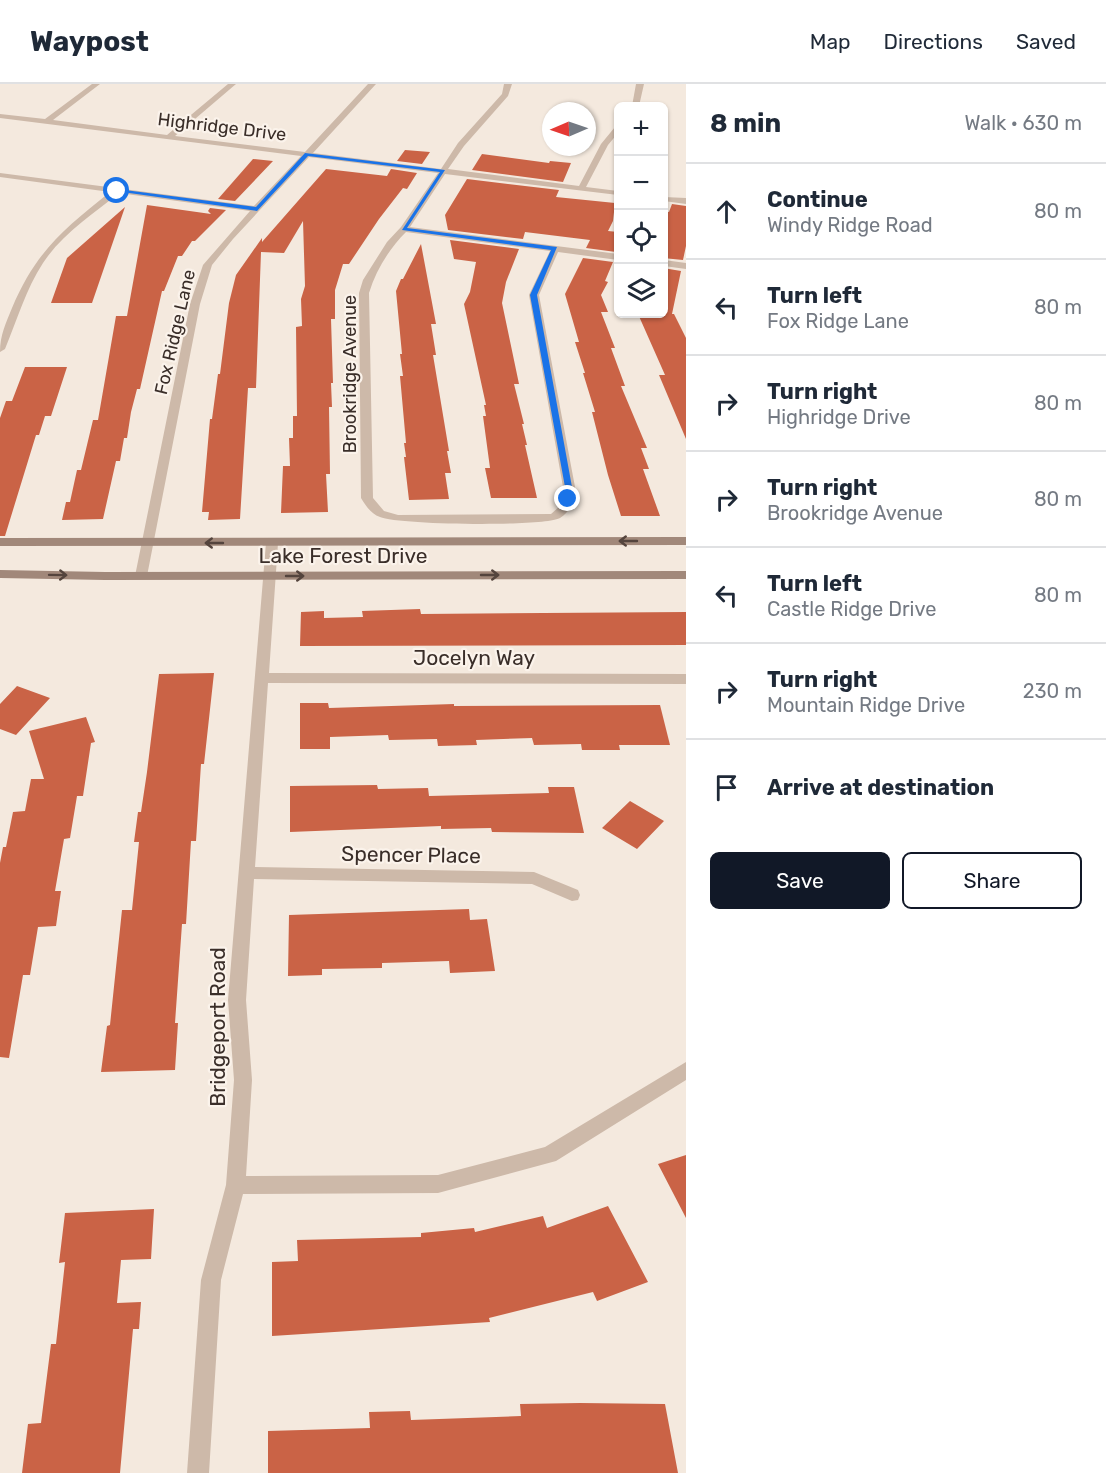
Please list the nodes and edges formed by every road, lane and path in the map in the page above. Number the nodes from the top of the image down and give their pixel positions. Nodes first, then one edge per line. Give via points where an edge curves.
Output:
1 (96, 84) edge
2 (232, 84) edge
3 (372, 84) edge
4 (508, 84) edge
5 (640, 84) edge
6 (636, 102) edge
7 (0, 116) edge
8 (45, 122) junction
9 (614, 134) edge
10 (170, 136) junction
11 (306, 154) junction
12 (443, 171) junction
13 (0, 175) edge
14 (581, 189) junction
15 (117, 191) junction
16 (614, 193) edge
17 (668, 199) edge
18 (686, 201) edge
19 (257, 209) junction
20 (404, 229) junction
21 (555, 249) junction
22 (614, 256) edge
23 (668, 264) edge
24 (686, 266) edge
25 (0, 349) edge
26 (686, 541) edge
27 (0, 542) edge
28 (148, 543) junction
29 (272, 543) junction
30 (0, 574) edge
31 (686, 575) edge
32 (141, 576) junction
33 (269, 576) junction
34 (261, 678) junction
35 (686, 679) edge
36 (246, 873) junction
37 (572, 895) dead end
38 (686, 1070) edge
39 (236, 1185) junction
40 (198, 1473) edge

1 - 8 street
2 - 10 street
3 - 11 street, Fox Ridge Lane
4 - 12 street, Brookridge Avenue via 505,94
5 - 6 street
7 - 8 street, Highridge Drive
8 - 10 street, Highridge Drive
9 - 14 street
10 - 11 street, Highridge Drive
11 - 12 street, Highridge Drive
11 - 19 street, Fox Ridge Lane
12 - 14 street, Highridge Drive
12 - 20 street, Brookridge Avenue
13 - 15 street
14 - 16 street, Highridge Drive
15 - 19 street
15 - 25 street via 47,252
17 - 18 street
19 - 28 street, Fox Ridge Lane via 208,266 195,304
20 - 21 street
20 - 21 street, Brookridge Avenue via 384,252 364,293 368,498 371,507 393,518 520,520 554,517 566,507 568,487 534,295
21 - 22 street
23 - 24 street
26 -> 29 main road, Lake Forest Drive
27 - 28 main road, Lake Forest Drive
29 -> 28 main road, Lake Forest Drive
28 - 32 street, Fox Ridge Lane
29 - 33 street, Bridgeport Road
30 -> 32 main road, Lake Forest Drive
33 -> 31 main road, Lake Forest Drive
32 - 33 main road, Lake Forest Drive
33 - 34 street, Bridgeport Road
34 - 35 street, Jocelyn Way
34 - 36 street, Bridgeport Road
36 - 37 street, Spencer Place via 534,878
36 - 39 street, Bridgeport Road via 237,1000 243,1080
38 - 39 street via 549,1155 438,1184
39 - 40 street, Bridgeport Road via 211,1280

